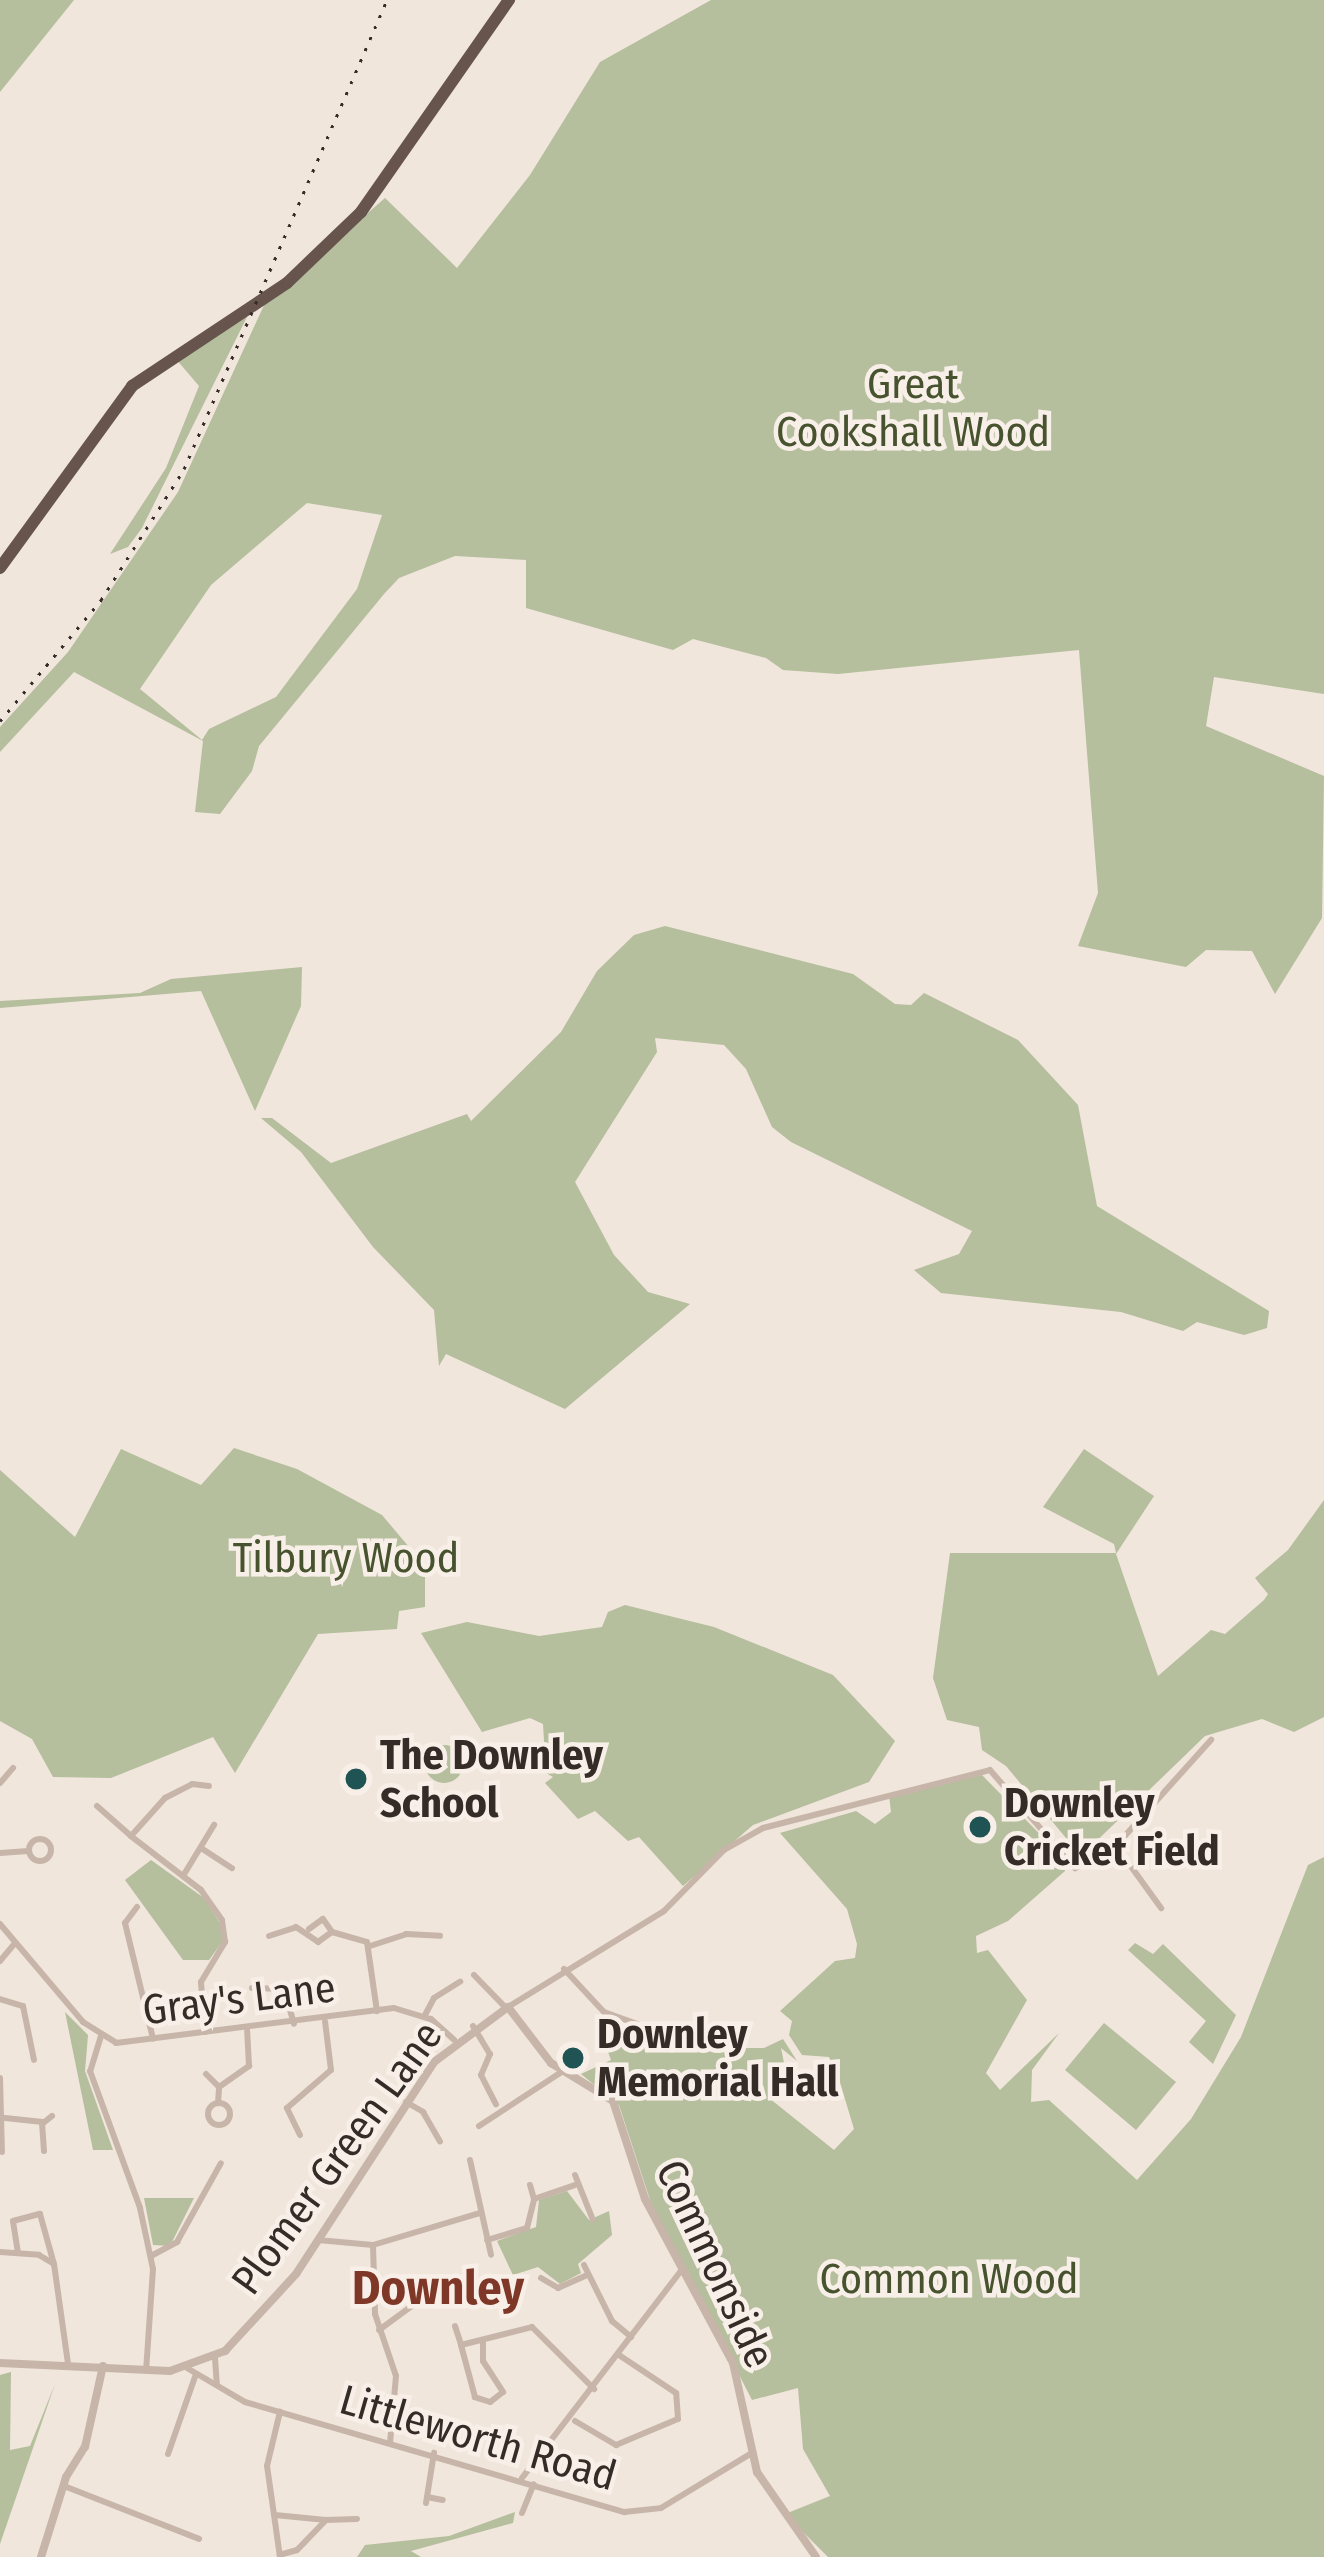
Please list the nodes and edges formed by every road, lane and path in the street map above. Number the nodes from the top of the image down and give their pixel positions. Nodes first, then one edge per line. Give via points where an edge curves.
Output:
1 (509, 0) edge
2 (0, 568) edge
3 (1211, 1740) dead end
4 (14, 1768) dead end
5 (205, 1781) dead end
6 (0, 1783) edge
7 (96, 1805) dead end
8 (214, 1826) dead end
9 (131, 1836) junction
10 (201, 1847) junction
11 (28, 1851) dead end
12 (0, 1853) edge
13 (1105, 1858) junction
14 (232, 1868) dead end
15 (183, 1876) junction
16 (137, 1907) dead end
17 (1161, 1908) dead end
18 (0, 1924) edge
19 (309, 1929) junction
20 (332, 1932) junction
21 (269, 1936) dead end
22 (440, 1936) dead end
23 (16, 1943) junction
24 (370, 1946) junction
25 (0, 1961) edge
26 (564, 1969) junction
27 (474, 1975) dead end
28 (460, 1982) dead end
29 (252, 1988) dead end
30 (0, 1999) edge
31 (506, 2006) junction
32 (377, 2011) junction
33 (425, 2015) junction
34 (325, 2020) junction
35 (294, 2024) junction
36 (473, 2026) junction
37 (248, 2031) junction
38 (205, 2032) junction
39 (101, 2036) junction
40 (153, 2040) junction
41 (454, 2040) junction
42 (704, 2048) dead end
43 (34, 2060) dead end
44 (562, 2071) junction
45 (206, 2074) dead end
46 (0, 2078) edge
47 (218, 2087) junction
48 (406, 2102) junction
49 (218, 2103) dead end
50 (496, 2104) dead end
51 (52, 2116) dead end
52 (5, 2118) junction
53 (43, 2122) junction
54 (479, 2126) dead end
55 (300, 2134) dead end
56 (441, 2138) dead end
57 (44, 2151) dead end
58 (2, 2152) edge
59 (470, 2160) dead end
60 (221, 2163) dead end
61 (575, 2175) dead end
62 (530, 2185) dead end
63 (575, 2185) junction
64 (534, 2199) junction
65 (480, 2213) junction
66 (593, 2220) dead end
67 (319, 2240) junction
68 (488, 2240) junction
69 (373, 2245) junction
70 (0, 2252) edge
71 (18, 2253) junction
72 (491, 2255) dead end
73 (151, 2256) junction
74 (54, 2264) junction
75 (683, 2268) junction
76 (542, 2278) dead end
77 (449, 2296) dead end
78 (375, 2310) junction
79 (397, 2314) junction
80 (455, 2326) dead end
81 (379, 2330) junction
82 (631, 2337) junction
83 (484, 2340) junction
84 (461, 2345) junction
85 (619, 2355) junction
86 (214, 2358) junction
87 (0, 2362) edge
88 (68, 2364) junction
89 (104, 2366) junction
90 (146, 2371) junction
91 (192, 2371) junction
92 (217, 2384) junction
93 (594, 2389) junction
94 (280, 2412) junction
95 (573, 2420) junction
96 (390, 2443) junction
97 (434, 2452) junction
98 (168, 2454) dead end
99 (750, 2454) junction
100 (522, 2478) junction
101 (534, 2484) junction
102 (64, 2486) junction
103 (443, 2500) dead end
104 (522, 2513) dead end
105 (275, 2515) junction
106 (357, 2519) dead end
107 (326, 2520) junction
108 (199, 2539) dead end
109 (280, 2556) edge
110 (41, 2557) edge
111 (816, 2557) edge

1 - 2 highway via 361,212 287,283 132,386
3 - 13 street
4 - 6 street
5 - 9 street via 159,1798
7 - 9 street
8 - 10 street
9 - 15 street
10 - 14 street
10 - 15 street
11 - 12 street
13 - 17 street via 1122,1854
13 - 26 street, Plomer Green Lane via 1076,1868 995,1771 924,1782 755,1832 724,1850 664,1911
15 - 38 street via 207,1896 226,1933 201,1982
16 - 40 street via 125,1923
18 - 23 street, Gray's Lane
19 - 20 street via 318,1942
19 - 20 street via 323,1919
19 - 21 street
20 - 24 street
22 - 24 street via 406,1934
23 - 25 street
23 - 39 street, Gray's Lane
24 - 32 street
26 - 31 street, Plomer Green Lane
26 - 42 street via 604,2012
27 - 31 street
28 - 33 street via 434,1997
29 - 35 street via 284,1989
30 - 43 street via 23,2006
31 - 36 street, Plomer Green Lane
31 - 44 street
32 - 33 street, Gray's Lane
32 - 34 street, Gray's Lane
33 - 41 street
34 - 35 street, Gray's Lane
34 - 55 street via 331,2070 287,2108
35 - 37 street, Gray's Lane
36 - 41 street, Plomer Green Lane
36 - 50 street via 490,2054 481,2075
37 - 38 street, Gray's Lane
37 - 47 street via 249,2066
38 - 40 street, Gray's Lane
39 - 40 street, Gray's Lane
39 - 73 street via 90,2072
41 - 48 street, Plomer Green Lane
44 - 54 street
44 - 75 street, Commonside via 613,2101 645,2199
45 - 47 street
46 - 52 street
47 - 49 street
48 - 56 street
48 - 67 street, Plomer Green Lane
51 - 53 street
52 - 53 street
52 - 58 street
53 - 57 street
59 - 65 street
60 - 73 street via 177,2242
61 - 63 street
62 - 64 street
63 - 64 street
63 - 66 street
64 - 68 street via 527,2228
65 - 68 street
65 - 69 street
67 - 69 street
67 - 86 street, Plomer Green Lane via 279,2294
68 - 72 street
69 - 78 street
70 - 71 street
71 - 74 street
71 - 74 street via 13,2222 40,2214
73 - 90 street
74 - 88 street
75 - 82 street
75 - 99 street, Commonside via 733,2363 749,2412
76 - 82 street via 558,2288 585,2270 612,2321
77 - 79 street
78 - 79 street
78 - 81 street
79 - 81 street
80 - 84 street
81 - 96 street via 396,2376
82 - 85 street
83 - 84 street
83 - 84 street via 483,2362 503,2386 490,2402 466,2387
83 - 93 street via 537,2327
85 - 93 street
85 - 95 street via 676,2393 678,2419 616,2445
86 - 91 street, Plomer Green Lane
86 - 92 street
87 - 88 street, Plomer Green Lane
88 - 89 street, Plomer Green Lane
89 - 90 street, Plomer Green Lane
89 - 102 street via 85,2447
90 - 91 street, Plomer Green Lane
91 - 92 street, Littleworth Road
91 - 98 street
92 - 94 street, Littleworth Road
93 - 95 street
94 - 96 street, Littleworth Road
94 - 105 street via 267,2466
95 - 100 street
96 - 97 street, Littleworth Road
97 - 100 street, Littleworth Road
97 - 103 street via 426,2500
99 - 101 street, Littleworth Road via 643,2512 573,2503
99 - 111 street, Commonside via 776,2508
100 - 101 street, Littleworth Road
101 - 104 street
102 - 108 street
102 - 110 street
105 - 107 street
105 - 109 street
106 - 107 street
107 - 109 street

